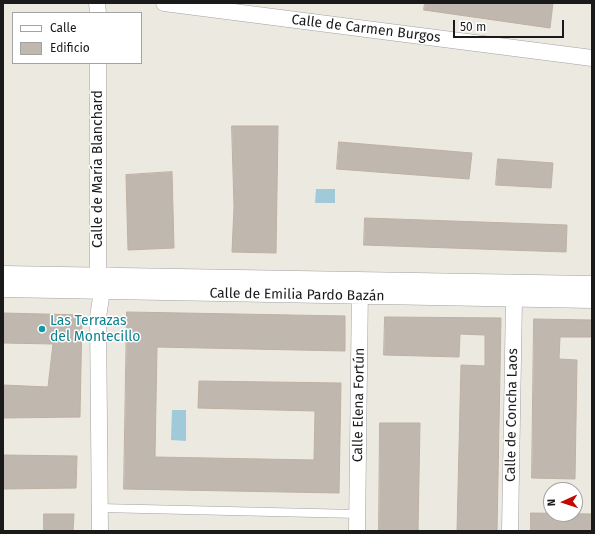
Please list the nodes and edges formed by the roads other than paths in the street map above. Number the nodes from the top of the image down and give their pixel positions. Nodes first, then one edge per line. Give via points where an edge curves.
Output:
1 (164, 3) edge
2 (234, 7) edge
3 (592, 58) edge
4 (98, 64) edge
5 (3, 274) edge
6 (98, 275) junction
7 (155, 276) junction
8 (360, 280) junction
9 (592, 284) edge
10 (3, 289) edge
11 (102, 292) junction
12 (360, 296) junction
13 (514, 300) junction
14 (592, 300) edge
15 (100, 508) junction
16 (357, 514) junction
17 (100, 531) edge
18 (357, 531) edge
19 (510, 531) edge

1 - 2 street, Calle de Carmen Burgos
2 - 3 street, Calle de Carmen Burgos
4 - 6 street, Calle de María Blanchard
5 - 6 street, Calle de Emilia Pardo Bazán
6 - 7 street, Calle de Emilia Pardo Bazán
7 - 8 street, Calle de Emilia Pardo Bazán
7 - 11 street via 130,284 114,284
8 - 9 street, Calle de Emilia Pardo Bazán
8 - 12 street, Calle Elena Fortún
10 - 11 street, Calle de Emilia Pardo Bazán
11 - 12 street, Calle de Emilia Pardo Bazán
11 - 15 street via 98,316
12 - 13 street, Calle de Emilia Pardo Bazán
12 - 16 street, Calle Elena Fortún
13 - 14 street, Calle de Emilia Pardo Bazán
13 - 19 street, Calle de Concha Laos
15 - 16 lane
15 - 17 street
16 - 18 street, Calle Elena Fortún

